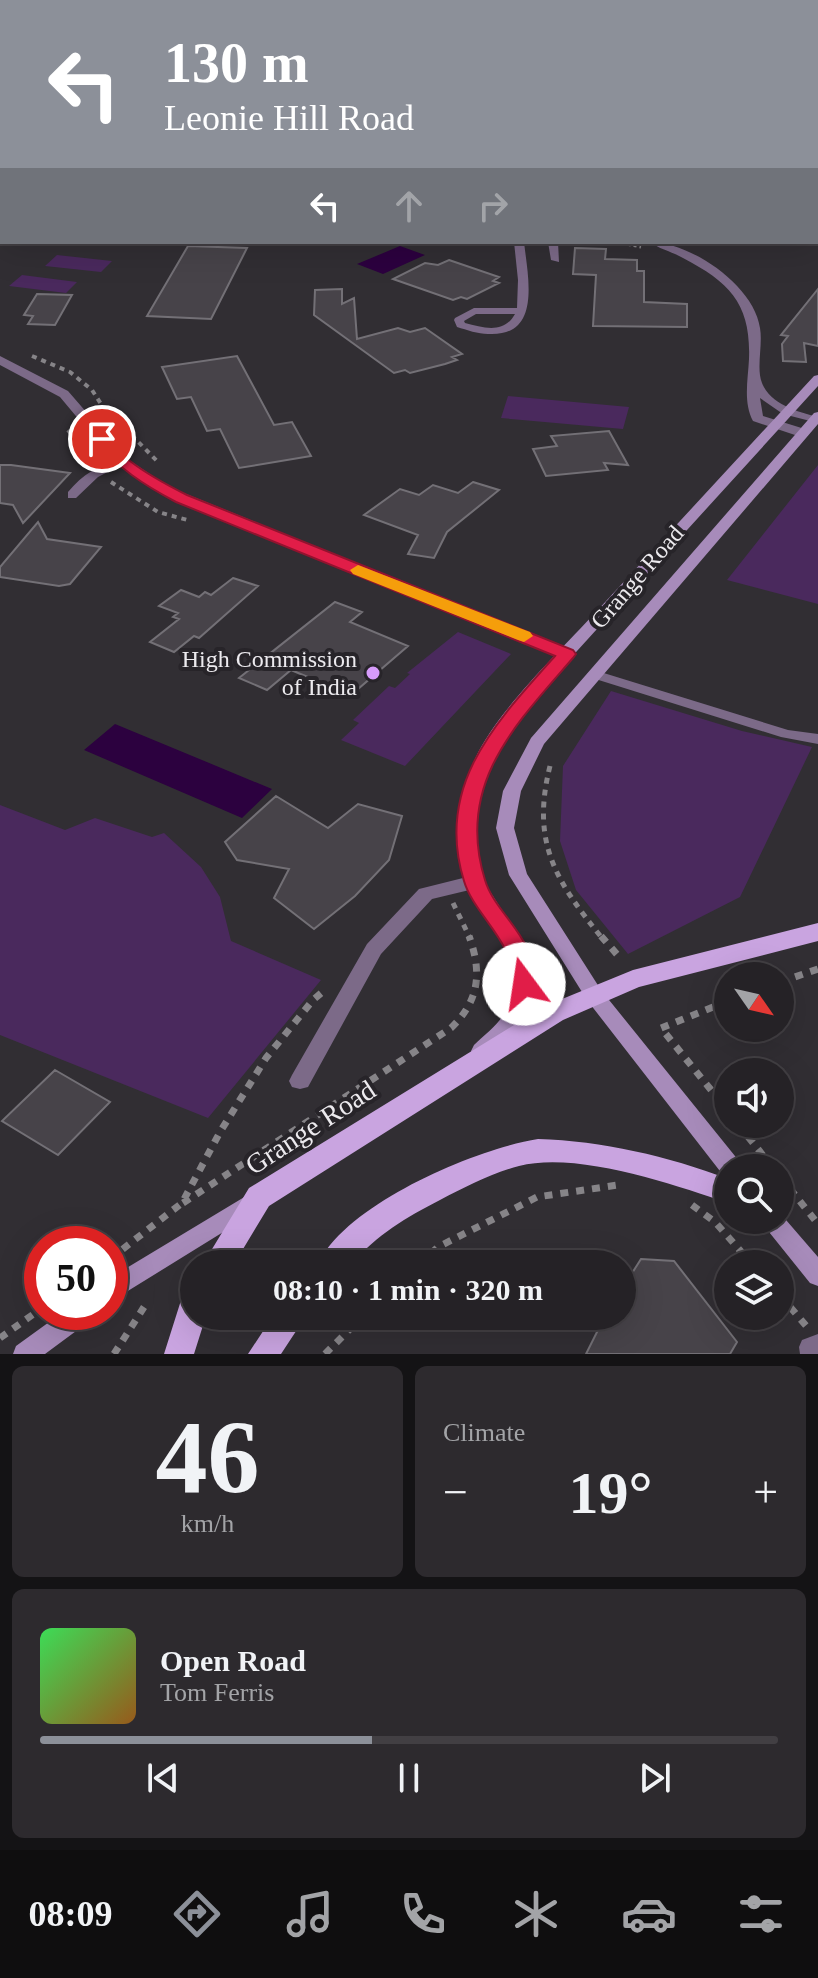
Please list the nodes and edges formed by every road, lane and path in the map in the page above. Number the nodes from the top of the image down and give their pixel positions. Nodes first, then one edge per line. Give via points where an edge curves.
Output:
1 (519, 244) edge
2 (553, 244) edge
3 (659, 244) edge
4 (556, 260) dead end
5 (523, 311) junction
6 (27, 354) dead end
7 (0, 360) edge
8 (818, 379) edge
9 (755, 382) junction
10 (788, 413) junction
11 (816, 418) edge
12 (777, 426) junction
13 (803, 433) junction
14 (121, 461) junction
15 (167, 468) dead end
16 (72, 495) dead end
17 (567, 654) junction
18 (594, 674) junction
19 (818, 739) edge
20 (553, 758) dead end
21 (475, 882) junction
22 (446, 889) junction
23 (818, 932) edge
24 (621, 959) dead end
25 (818, 969) edge
26 (794, 977) edge
27 (594, 995) junction
28 (714, 1007) edge
29 (463, 1069) junction
30 (300, 1081) dead end
31 (714, 1094) edge
32 (749, 1138) edge
33 (720, 1154) edge
34 (762, 1154) edge
35 (623, 1184) dead end
36 (714, 1184) edge
37 (794, 1194) edge
38 (259, 1197) junction
39 (678, 1198) dead end
40 (182, 1203) dead end
41 (818, 1224) edge
42 (784, 1234) edge
43 (227, 1250) edge
44 (346, 1250) edge
45 (435, 1250) edge
46 (740, 1250) edge
47 (818, 1275) edge
48 (128, 1280) edge
49 (144, 1307) dead end
50 (794, 1312) edge
51 (24, 1321) edge
52 (58, 1330) edge
53 (186, 1330) edge
54 (281, 1330) edge
55 (349, 1330) edge
56 (0, 1338) edge
57 (818, 1341) edge
58 (25, 1354) edge
59 (114, 1354) edge
60 (179, 1354) edge
61 (263, 1354) edge
62 (325, 1354) edge
63 (811, 1354) edge

1 - 5 lane
2 - 4 lane
3 - 9 street via 713,273 746,304 754,322
5 - 5 lane via 518,322 498,331 473,329 459,320 474,311
6 - 15 path via 70,372
7 - 14 street via 64,394
8 - 10 main road, Grange Road
9 - 10 street via 761,394
9 - 12 street via 757,418
10 - 11 street
10 - 12 main road, Grange Road
11 - 13 main road, Grange Road
12 - 13 street
12 - 17 main road, Grange Road
13 - 18 main road, Grange Road
14 - 16 lane via 81,482
14 - 17 street via 181,499
17 - 21 main road, Grange Road via 502,728 484,758 471,794 466,835
18 - 19 lane via 786,734
18 - 27 main road, Grange Road via 537,742 512,791 505,828 518,875
20 - 24 path via 539,822 553,870 580,913
21 - 22 street, Grange Road
21 - 29 main road, Grange Road via 517,950 524,984 512,1020
22 - 30 street, Grange Road via 426,894 374,949
22 - 40 path via 467,927 476,964 477,992 466,1013 446,1032
23 - 27 main road via 633,979
25 - 26 path
27 - 29 main road, Grange Road via 554,1013
27 - 33 main road
28 - 31 path via 661,1028
29 - 38 main road, Grange Road
32 - 34 path
35 - 45 path via 537,1197
36 - 44 main road via 579,1154 535,1151 476,1169 412,1201 362,1233
37 - 41 path
38 - 43 main road, Grange Road
38 - 48 main road
39 - 46 path via 715,1222
42 - 47 main road
49 - 59 path
50 - 57 path
51 - 56 path
52 - 58 main road
53 - 60 main road
54 - 61 main road
55 - 62 path
57 - 63 lane via 810,1347

